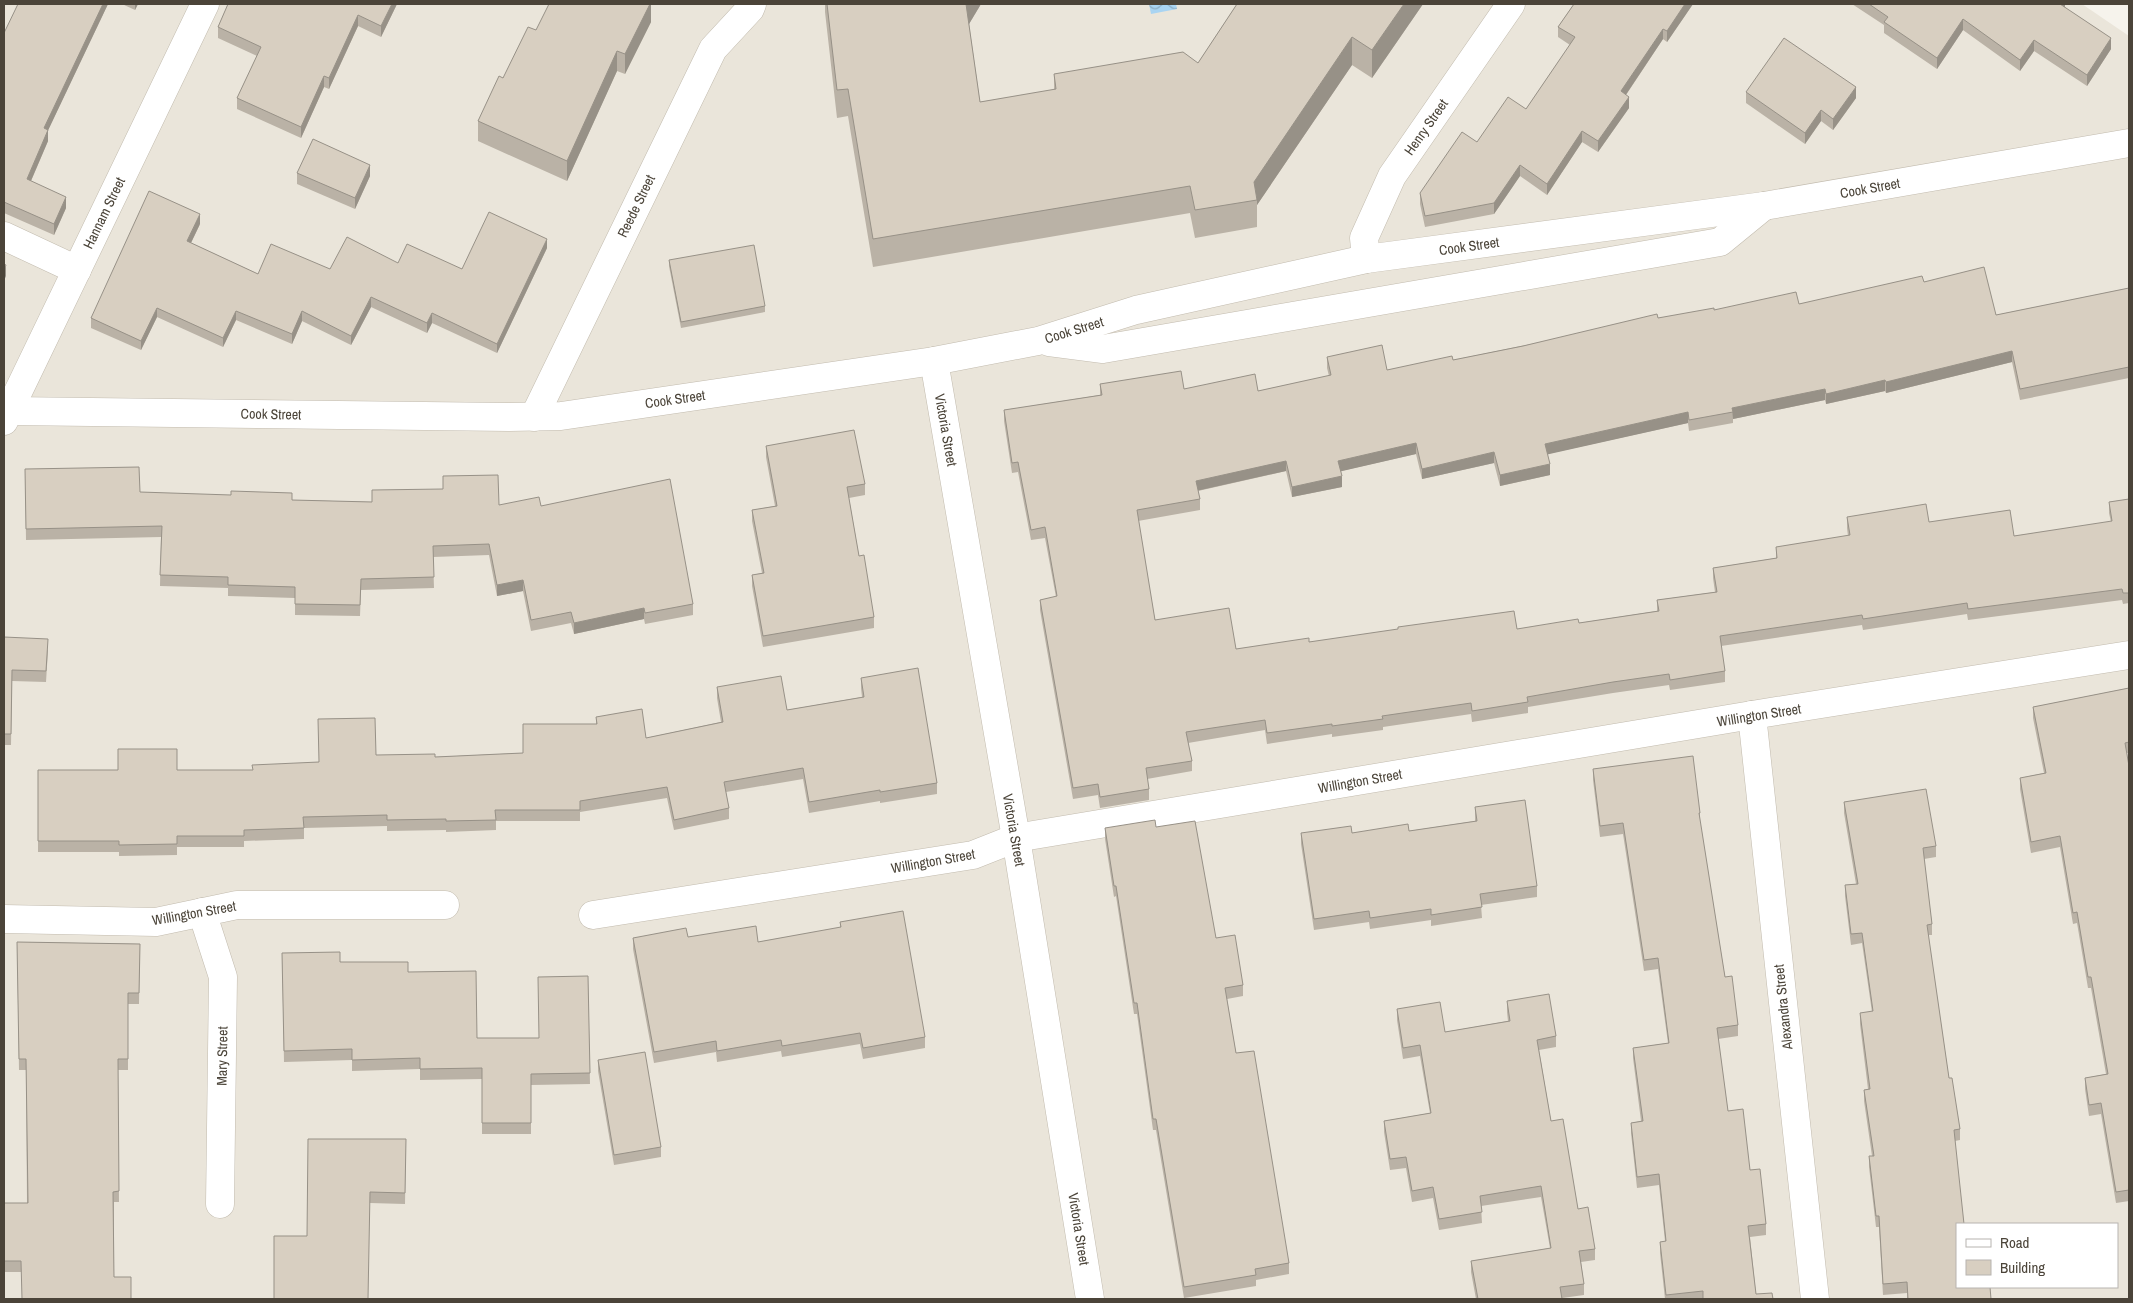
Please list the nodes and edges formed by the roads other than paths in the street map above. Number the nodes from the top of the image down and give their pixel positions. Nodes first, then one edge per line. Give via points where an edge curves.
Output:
1 (205, 4) edge
2 (752, 4) edge
3 (1511, 4) edge
4 (2129, 143) edge
5 (1764, 206) junction
6 (4, 236) edge
7 (1366, 259) junction
8 (77, 270) junction
9 (1038, 341) junction
10 (934, 361) junction
11 (6, 416) edge
12 (534, 417) junction
13 (2129, 655) edge
14 (1752, 716) junction
15 (1016, 838) junction
16 (444, 905) dead end
17 (202, 912) junction
18 (593, 915) dead end
19 (4, 919) edge
20 (220, 1204) dead end
21 (1090, 1299) edge
22 (1815, 1299) edge

1 - 8 street, Hannam Street
2 - 12 street, Reede Street via 712,48
3 - 7 street, Henry Street via 1392,176 1364,238
4 - 5 street, Cook Street
5 - 7 street, Cook Street
5 - 9 street via 1720,242 1103,348
6 - 8 street
7 - 9 street, Cook Street via 1136,310
8 - 11 street, Hannam Street
9 - 10 street, Cook Street
10 - 12 street, Cook Street via 561,416
10 - 15 street, Victoria Street
11 - 12 street, Cook Street
13 - 14 street, Willington Street
14 - 15 street, Willington Street
14 - 22 street, Alexandra Street
15 - 18 street, Willington Street via 973,855
15 - 21 street, Victoria Street
16 - 17 street, Willington Street via 236,905
17 - 19 street, Willington Street via 156,922
17 - 20 street, Mary Street via 223,977

